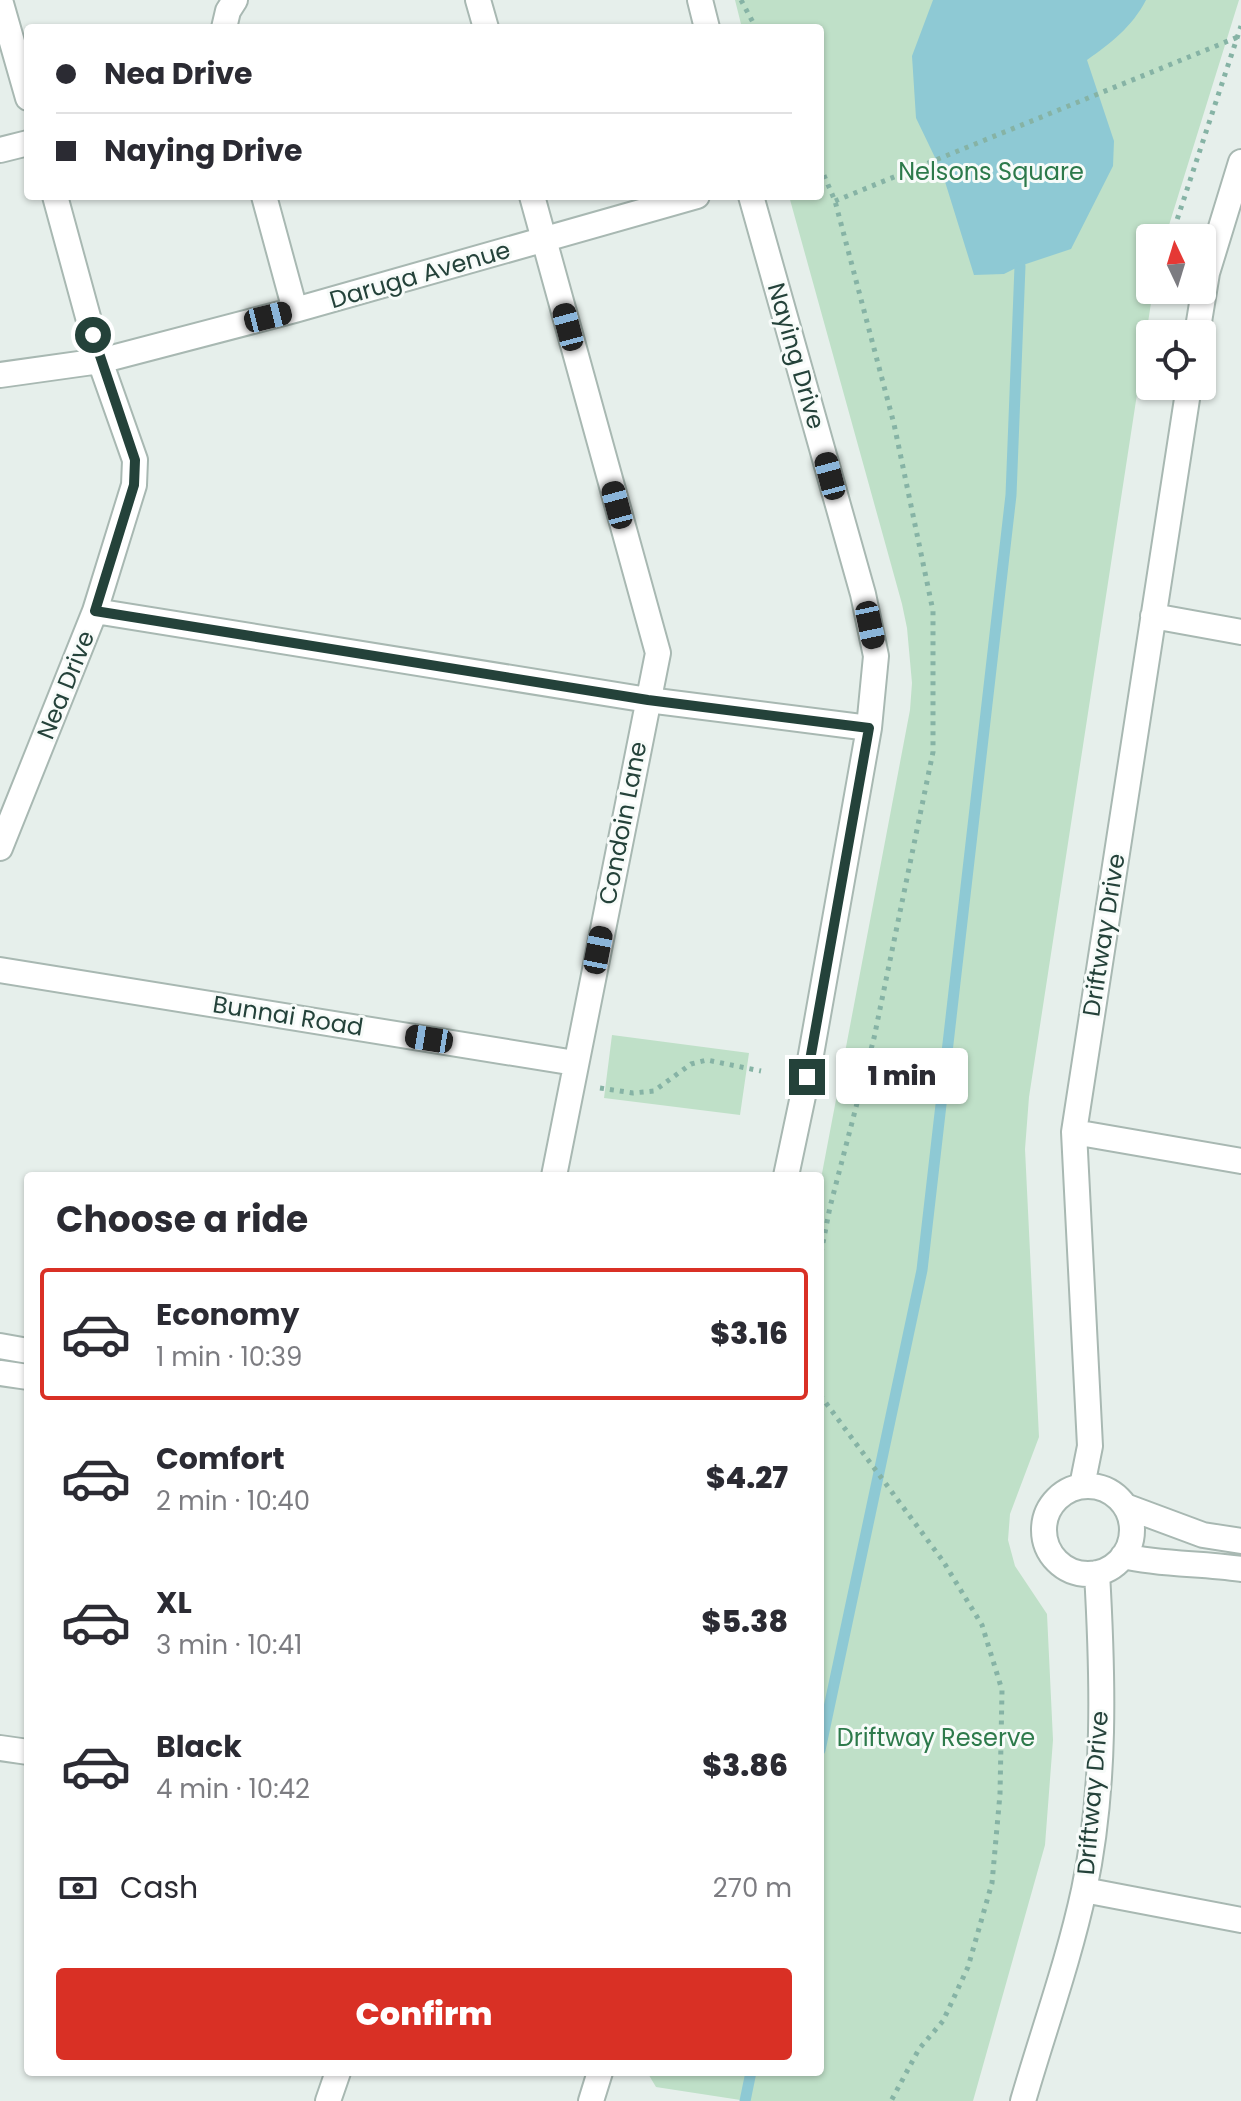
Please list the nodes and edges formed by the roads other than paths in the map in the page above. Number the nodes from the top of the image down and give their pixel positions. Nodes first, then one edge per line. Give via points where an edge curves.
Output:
1 (0, 0) edge
2 (235, 0) edge
3 (478, 0) edge
4 (700, 0) edge
5 (225, 24) edge
6 (485, 24) edge
7 (706, 24) edge
8 (24, 84) edge
9 (24, 144) edge
10 (0, 150) edge
11 (1241, 162) edge
12 (56, 200) edge
13 (265, 200) edge
14 (533, 200) edge
15 (683, 200) edge
16 (752, 200) edge
17 (544, 240) junction
18 (295, 310) junction
19 (1199, 320) edge
20 (100, 361) junction
21 (0, 375) edge
22 (1187, 400) edge
23 (95, 611) junction
24 (1153, 616) junction
25 (1241, 632) edge
26 (648, 700) junction
27 (869, 728) junction
28 (0, 848) edge
29 (0, 970) edge
30 (575, 1063) junction
31 (1074, 1132) junction
32 (1241, 1161) edge
33 (555, 1172) edge
34 (787, 1172) edge
35 (0, 1346) edge
36 (24, 1350) edge
37 (0, 1373) edge
38 (24, 1376) edge
39 (1082, 1486) junction
40 (1125, 1506) junction
41 (1241, 1541) edge
42 (1123, 1556) junction
43 (1241, 1569) edge
44 (1097, 1573) junction
45 (0, 1748) edge
46 (24, 1751) edge
47 (1084, 1890) junction
48 (1241, 1920) edge
49 (337, 2076) edge
50 (599, 2076) edge
51 (328, 2101) edge
52 (591, 2101) edge
53 (1023, 2101) edge

1 - 8 street
2 - 5 street
3 - 6 street
4 - 7 street
9 - 10 street
11 - 19 street via 1207,273
12 - 20 street, Nea Drive
13 - 18 street
14 - 17 street, Condoin Lane
15 - 17 street, Daruga Avenue
16 - 27 street, Naying Drive via 863,594 876,656
17 - 18 street, Daruga Avenue
17 - 26 street, Condoin Lane via 658,653
18 - 20 street, Daruga Avenue
20 - 21 street, Daruga Avenue
20 - 23 street, Nea Drive via 135,460 134,485
22 - 24 street, Driftway Drive
23 - 26 street
23 - 28 street, Nea Drive
24 - 25 street
24 - 31 street, Driftway Drive
26 - 27 street
26 - 30 street, Condoin Lane
27 - 34 street, Naying Drive
29 - 30 street, Bunnai Road
30 - 33 street, Condoin Lane
31 - 32 street
31 - 39 street, Driftway Drive via 1090,1446
35 - 36 street
37 - 38 street
39 - 40 street via 1108,1491
39 - 44 street via 1052,1504 1044,1537 1049,1552 1067,1569
40 - 41 street via 1203,1535
40 - 42 street via 1132,1526
42 - 43 street
42 - 44 street
44 - 47 street, Driftway Drive via 1101,1715 1097,1801
45 - 46 street
47 - 48 street
47 - 53 street, Driftway Drive
49 - 51 street
50 - 52 street

